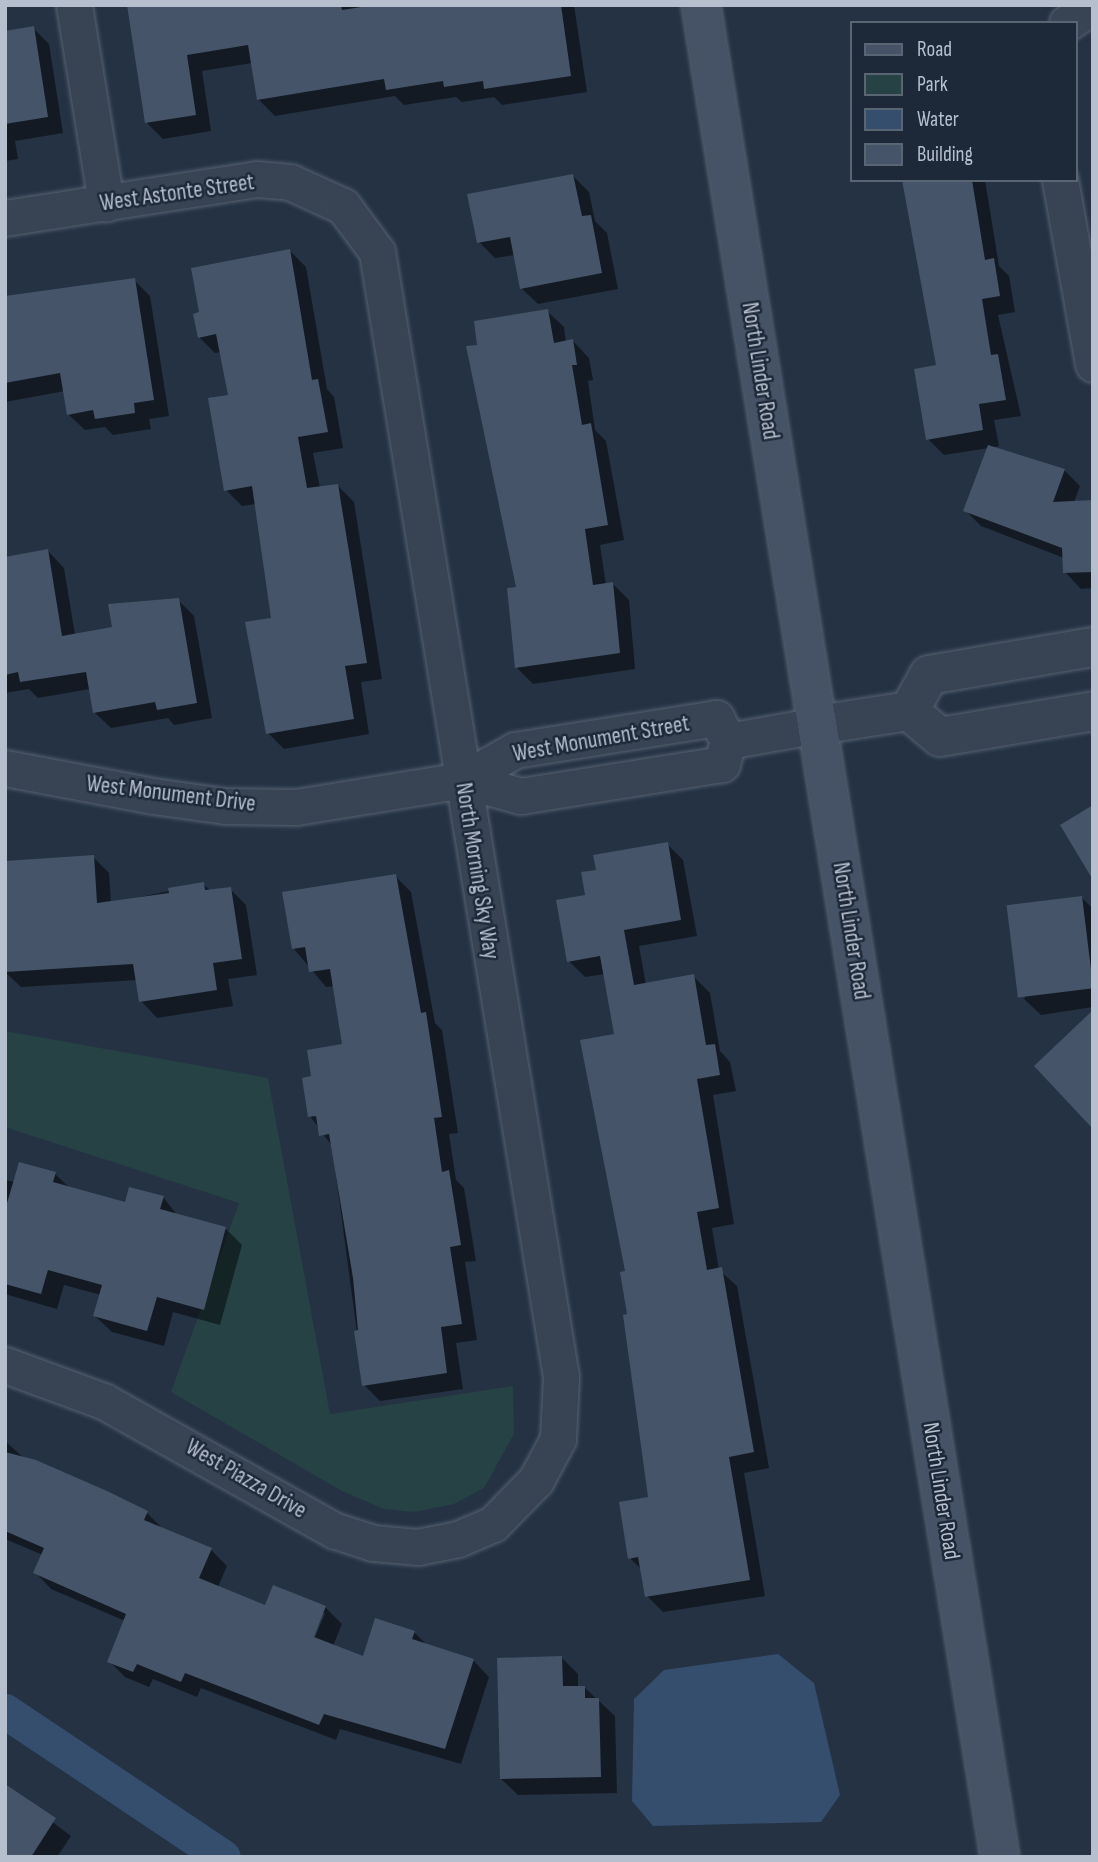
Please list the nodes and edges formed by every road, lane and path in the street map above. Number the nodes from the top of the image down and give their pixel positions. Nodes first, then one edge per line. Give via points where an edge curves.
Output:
1 (74, 5) edge
2 (701, 5) edge
3 (1093, 6) edge
4 (1070, 21) edge
5 (1060, 182) edge
6 (106, 203) junction
7 (343, 206) joint
8 (5, 218) edge
9 (1093, 364) edge
10 (1093, 647) edge
11 (909, 711) junction
12 (1093, 711) edge
13 (818, 725) junction
14 (728, 741) junction
15 (5, 768) edge
16 (461, 780) junction
17 (5, 1365) edge
18 (493, 1524) joint
19 (1000, 1857) edge

1 - 6 street
2 - 13 main road, North Linder Road
3 - 4 street
5 - 9 street
6 - 7 street, West Astonte Street via 257,179 290,182
6 - 8 street, West Astonte Street
7 - 16 street, North Morning Sky Way via 377,252 384,278
10 - 11 street via 929,675
11 - 12 street via 940,737
11 - 13 street
13 - 14 street
13 - 19 main road, North Linder Road
14 - 16 street, West Monument Street via 722,764 521,796
14 - 16 street, West Monument Street via 716,718 515,750
15 - 16 street, West Monument Drive via 153,796 237,806 307,806
16 - 18 street, North Morning Sky Way via 561,1377 558,1439 536,1480
17 - 18 street, West Piazza Drive via 103,1401 335,1531 373,1543 418,1547 458,1539

